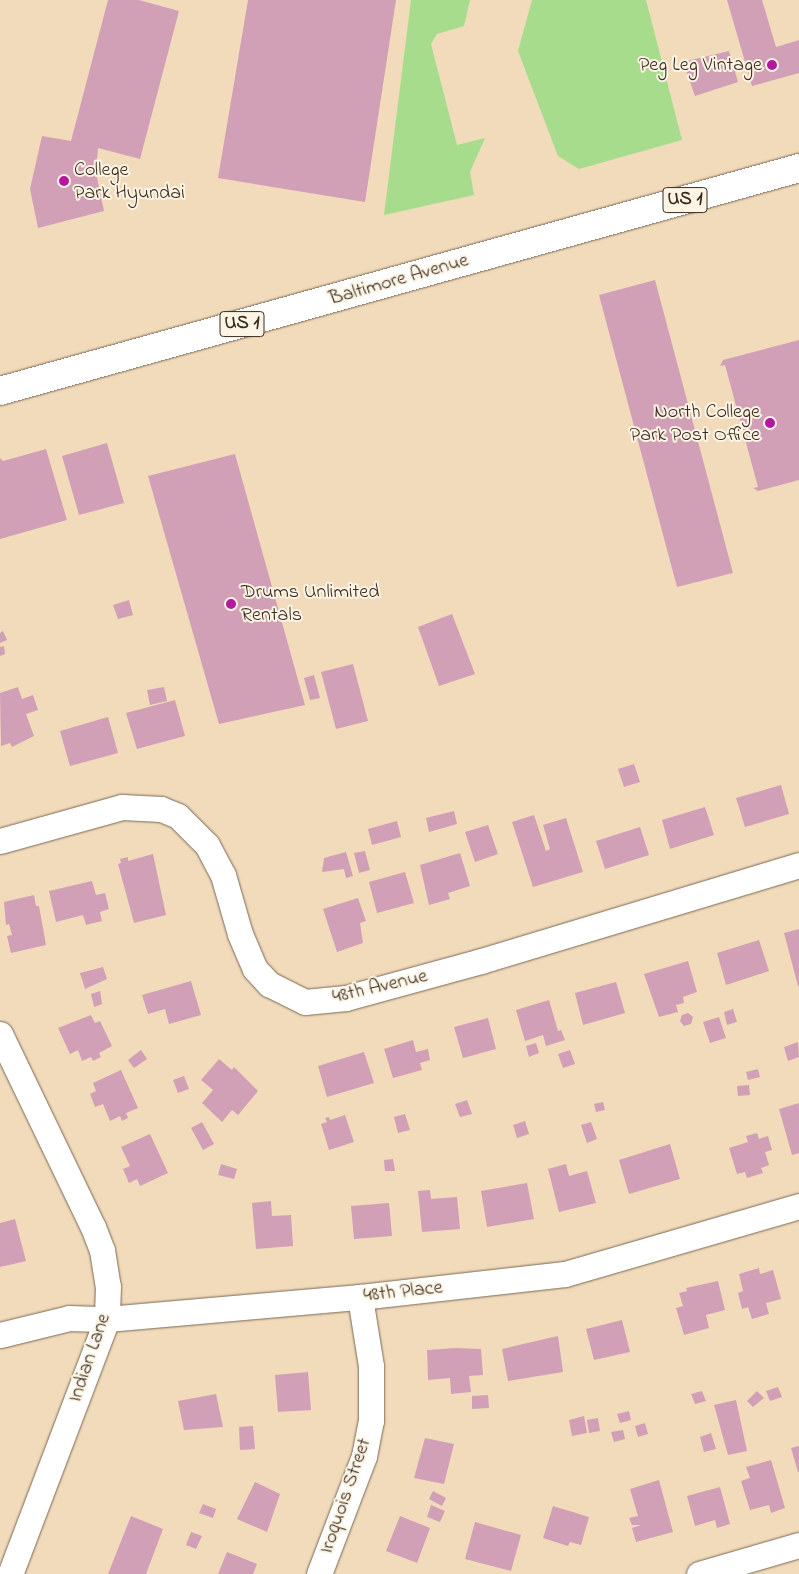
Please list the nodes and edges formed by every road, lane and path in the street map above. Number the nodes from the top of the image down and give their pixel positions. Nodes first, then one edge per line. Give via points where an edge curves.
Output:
1 (799, 168) edge
2 (0, 391) edge
3 (0, 841) edge
4 (799, 865) edge
5 (0, 1034) edge
6 (799, 1206) edge
7 (360, 1297) junction
8 (107, 1319) junction
9 (0, 1335) edge
10 (799, 1545) edge
11 (10, 1574) edge
12 (319, 1574) edge
13 (698, 1574) edge

1 - 2 main road, Baltimore Avenue / US 1
3 - 4 street, 48th Avenue via 122,807 160,808 178,816 207,845 223,875 240,934 255,969 269,984 305,1002 346,998 481,961
5 - 8 street, Indian Lane via 93,1227 105,1267
6 - 7 street, 48th Place via 565,1274
7 - 8 street, 48th Place
7 - 12 street, Iroquois Street via 371,1366 371,1421 364,1456
8 - 9 street, 48th Place via 70,1318
8 - 11 street, Indian Lane
10 - 13 street

